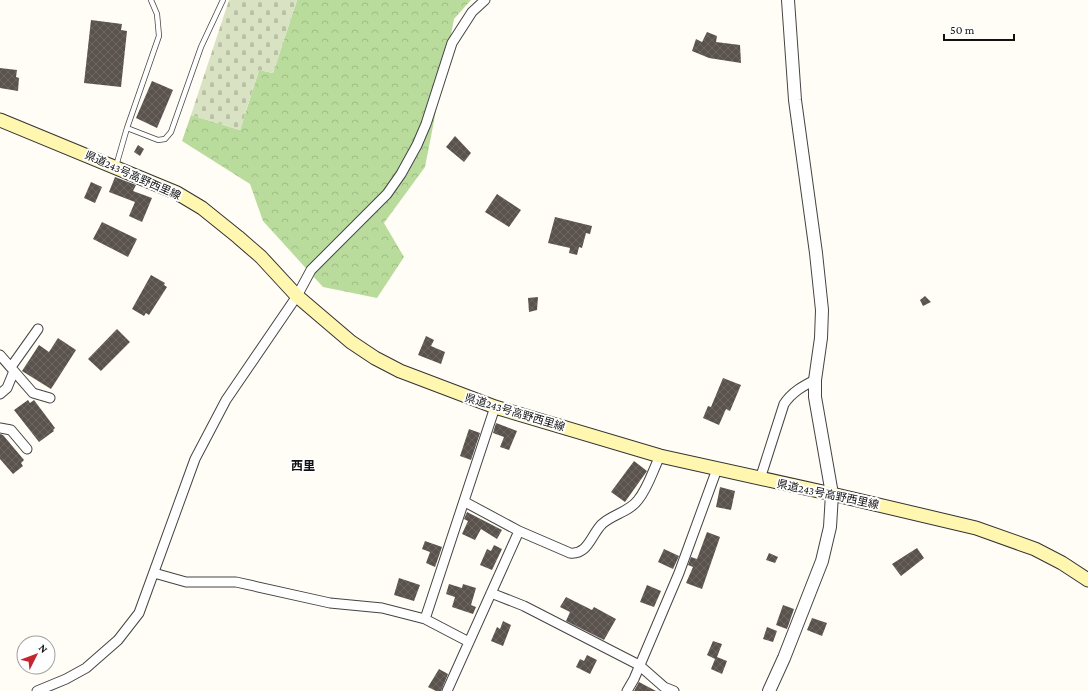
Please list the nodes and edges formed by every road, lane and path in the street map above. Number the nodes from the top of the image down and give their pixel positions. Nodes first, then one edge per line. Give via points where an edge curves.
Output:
1 (151, 0) edge
2 (223, 0) edge
3 (485, 0) edge
4 (788, 0) edge
5 (0, 120) edge
6 (127, 128) junction
7 (116, 167) junction
8 (297, 296) junction
9 (38, 329) dead end
10 (0, 355) edge
11 (13, 369) junction
12 (815, 380) junction
13 (0, 394) edge
14 (50, 398) dead end
15 (495, 407) junction
16 (1, 426) edge
17 (27, 449) dead end
18 (660, 456) junction
19 (717, 469) junction
20 (760, 479) junction
21 (832, 494) junction
22 (465, 502) junction
23 (519, 530) junction
24 (154, 573) junction
25 (1088, 580) edge
26 (491, 593) junction
27 (425, 619) junction
28 (469, 642) junction
29 (639, 665) junction
30 (36, 691) edge
31 (447, 691) edge
32 (627, 691) edge
33 (674, 691) edge
34 (769, 691) edge

1 - 6 lane via 157,14 159,36
2 - 6 lane via 201,47 171,132 166,139 158,140
3 - 8 street via 472,12 452,43 426,124 401,174 387,194 311,270
4 - 12 street via 795,100 822,310
5 - 7 main road, 県道243号高野西里線
6 - 7 lane
7 - 8 main road, 県道243号高野西里線 via 177,193 208,213 261,257
8 - 15 main road, 県道243号高野西里線 via 351,342 375,358 427,383
8 - 24 street via 226,400 206,437 195,459
9 - 11 street
10 - 11 street
11 - 13 street via 7,388
11 - 14 street via 34,393
12 - 20 street via 798,389 784,404
12 - 21 street via 815,397
15 - 18 main road, 県道243号高野西里線
15 - 22 street
16 - 17 street via 11,430
18 - 19 main road, 県道243号高野西里線
18 - 23 street via 639,499 602,525 582,552 570,553
19 - 20 main road, 県道243号高野西里線
19 - 29 street via 679,573
20 - 21 main road, 県道243号高野西里線
21 - 25 main road, 県道243号高野西里線 via 976,528 1035,549
21 - 34 street via 830,527 822,561
22 - 23 street
22 - 27 street
23 - 26 street
24 - 27 street via 186,582 236,582 330,603 382,608
24 - 30 street via 139,613 118,640 86,668
26 - 28 street
26 - 29 street via 524,606
27 - 28 street
28 - 31 street
29 - 32 street
29 - 33 street via 664,687

